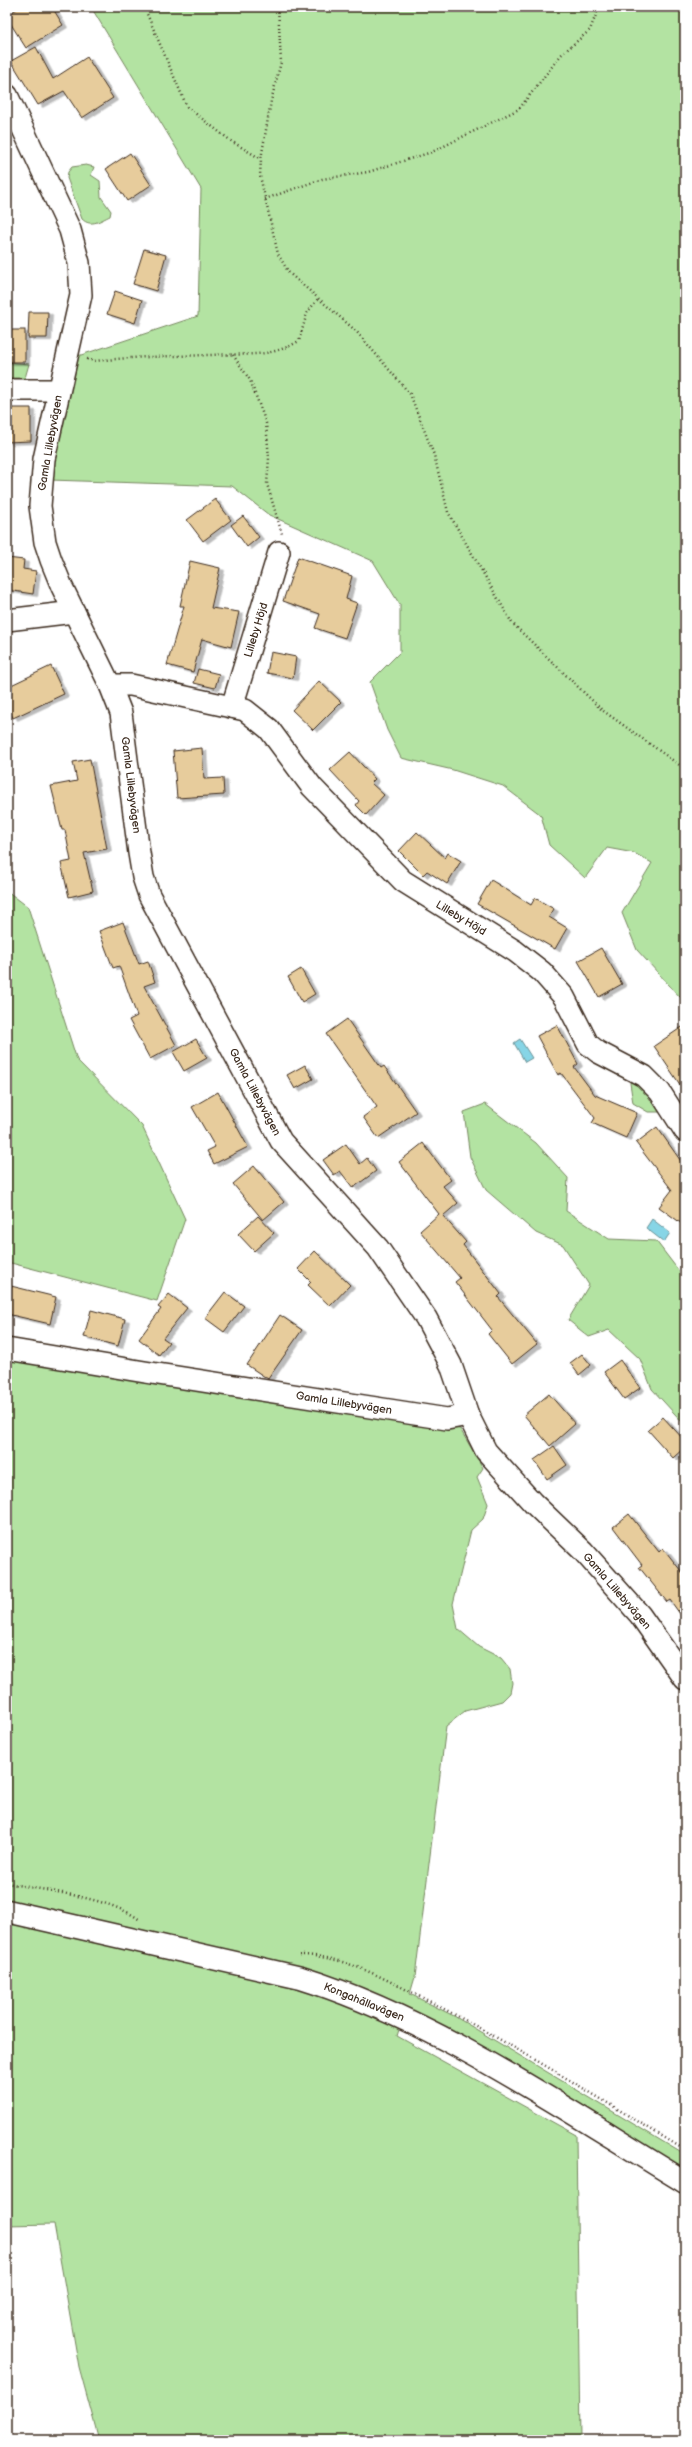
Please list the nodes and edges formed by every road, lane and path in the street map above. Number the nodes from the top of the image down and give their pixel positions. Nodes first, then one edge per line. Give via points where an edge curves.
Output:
1 (144, 7) edge
2 (278, 7) edge
3 (599, 7) edge
4 (7, 95) edge
5 (261, 159) junction
6 (265, 199) junction
7 (321, 300) junction
8 (68, 355) junction
9 (233, 355) junction
10 (7, 390) edge
11 (59, 390) junction
12 (279, 552) joint
13 (74, 612) junction
14 (7, 620) edge
15 (110, 685) junction
16 (232, 707) junction
17 (685, 769) edge
18 (685, 1131) edge
19 (7, 1349) edge
20 (468, 1415) junction
21 (685, 1679) edge
22 (7, 1911) edge
23 (685, 2182) edge

1 - 5 path via 187,107 231,141
2 - 5 path via 281,62
3 - 6 path via 590,30 561,55 519,108 432,152 368,172 322,179
4 - 8 street, Gamla Lillebyvägen via 74,240 82,280
5 - 6 path via 260,176
6 - 7 path via 278,254 289,273
7 - 9 path via 317,300 306,313 299,341 282,350 255,356
7 - 17 path via 356,331 410,394 434,455 448,512 512,623 602,710
8 - 9 path via 94,361
8 - 11 street, Gamla Lillebyvägen
9 - 12 path via 250,380 266,423 269,458 267,484 283,538
10 - 11 street
11 - 13 street, Gamla Lillebyvägen via 44,459 40,506 45,542
12 - 16 street, Lilleby Höjd
13 - 14 street
13 - 15 street, Gamla Lillebyvägen
15 - 16 street, Lilleby Höjd via 131,685
15 - 20 street, Gamla Lillebyvägen via 121,713 140,857 149,895 281,1141 378,1248 397,1274 443,1347
16 - 18 street, Lilleby Höjd via 254,715 269,729 312,787 403,881 515,951 542,972 564,997 588,1044 644,1076 660,1092
19 - 20 street, Gamla Lillebyvägen via 447,1418
20 - 21 street, Gamla Lillebyvägen via 486,1451 500,1469 583,1552 640,1615
22 - 23 street, Kongahällavägen via 301,1978 337,1989 397,2014 443,2038

